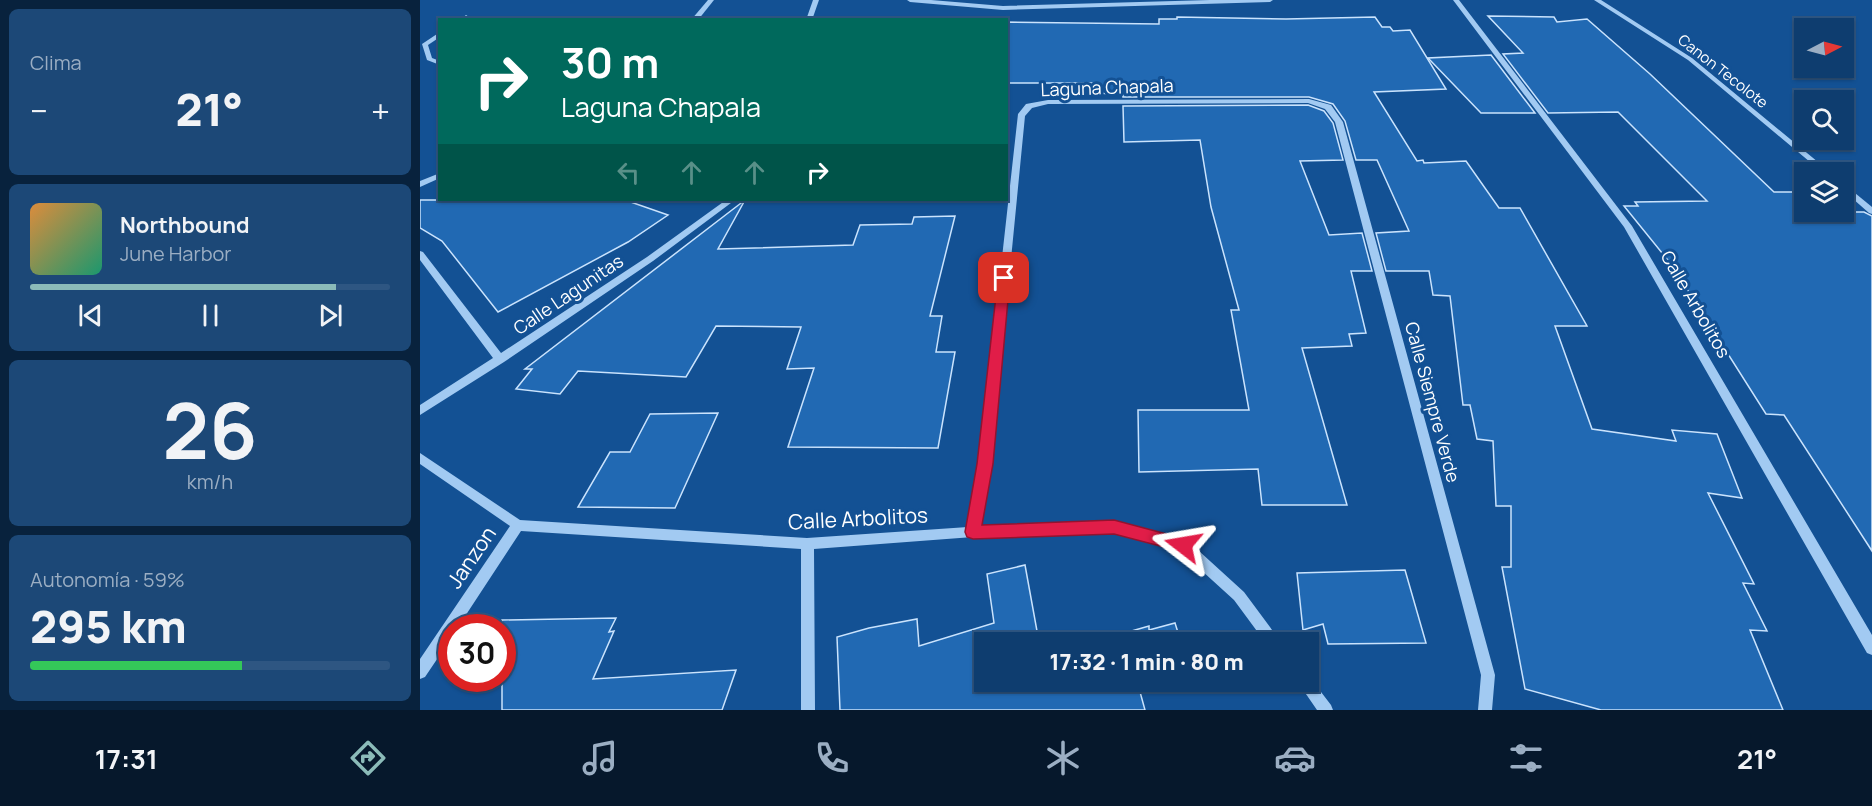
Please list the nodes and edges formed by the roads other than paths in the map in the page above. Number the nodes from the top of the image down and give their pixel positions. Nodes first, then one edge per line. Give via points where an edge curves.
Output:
1 (711, 0) edge
2 (816, 0) edge
3 (911, 0) edge
4 (1270, 0) edge
5 (1456, 0) edge
6 (1597, 0) edge
7 (1143, 2) edge
8 (696, 18) edge
9 (810, 18) edge
10 (438, 35) edge
11 (438, 62) edge
12 (1329, 107) joint
13 (1814, 162) edge
14 (438, 176) edge
15 (420, 184) edge
16 (1854, 196) edge
17 (729, 201) edge
18 (1872, 211) edge
19 (420, 254) edge
20 (500, 359) junction
21 (420, 411) edge
22 (420, 458) edge
23 (518, 525) junction
24 (973, 532) junction
25 (807, 544) junction
26 (1266, 632) edge
27 (1872, 648) edge
28 (420, 672) edge
29 (1312, 692) edge
30 (808, 710) edge
31 (1326, 710) edge
32 (1485, 710) edge

1 - 8 street
2 - 9 street
3 - 7 street via 1003,8
4 - 7 street
5 - 27 street, Calle Arbolitos via 1628,226
6 - 13 street, Canon Tecolote via 1690,59
10 - 11 street via 425,44 429,59
12 - 24 street, Laguna Chapala via 1309,101 1048,102 1029,106 1021,116 985,464
12 - 32 street, Calle Siempre Verde via 1339,122 1488,675
14 - 15 street
16 - 18 street
17 - 20 street, Calle Lagunitas via 650,259
19 - 20 street
20 - 21 street, Calle Lagunitas
22 - 23 street
23 - 25 street, Calle Arbolitos
23 - 28 street, Janzon
24 - 25 street, Calle Arbolitos
24 - 26 street, Calle Arbolitos via 1114,527 1183,545 1239,596
25 - 30 street
29 - 31 street

